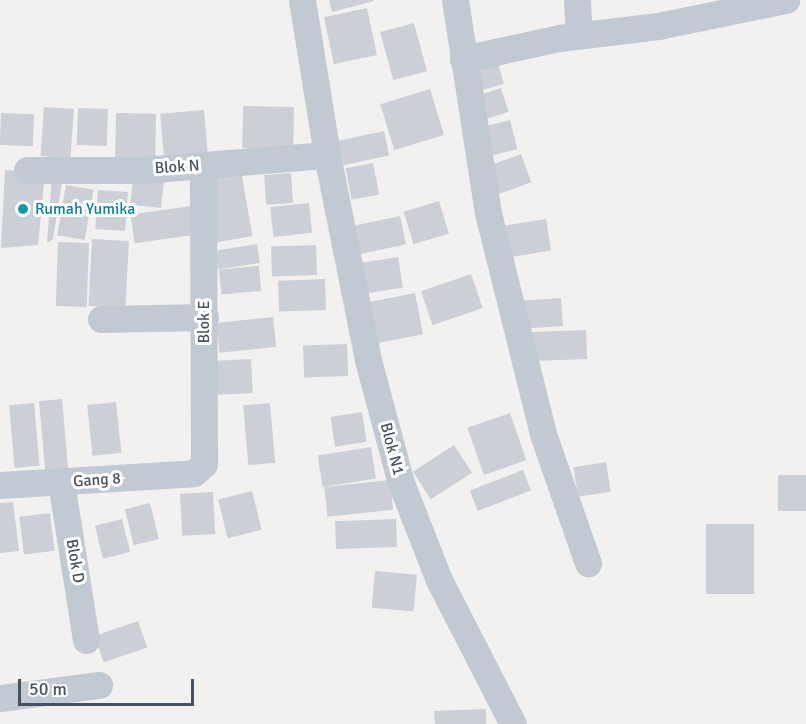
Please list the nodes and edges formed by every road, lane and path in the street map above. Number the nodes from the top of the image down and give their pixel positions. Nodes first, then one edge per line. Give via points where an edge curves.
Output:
1 (302, 0) edge
2 (455, 0) edge
3 (577, 0) edge
4 (786, 0) edge
5 (579, 34) junction
6 (463, 59) junction
7 (327, 155) junction
8 (203, 165) junction
9 (27, 170) dead end
10 (205, 317) junction
11 (101, 319) dead end
12 (194, 473) joint
13 (61, 482) junction
14 (0, 485) edge
15 (588, 563) dead end
16 (86, 640) dead end
17 (99, 685) dead end
18 (0, 698) edge
19 (513, 724) edge

1 - 7 street, Blok N1
2 - 6 street
3 - 5 street
4 - 5 street via 658,26
5 - 6 street
6 - 15 street via 488,213 543,434
7 - 8 street, Blok N
7 - 19 street, Blok N1 via 368,360 401,483 439,580
8 - 9 street, Blok N via 143,170
8 - 10 street, Blok E
10 - 11 street
10 - 12 street, Blok E via 206,454 204,464
12 - 13 street, Gang 8
13 - 14 street, Gang 8
13 - 16 street, Blok D
17 - 18 street

